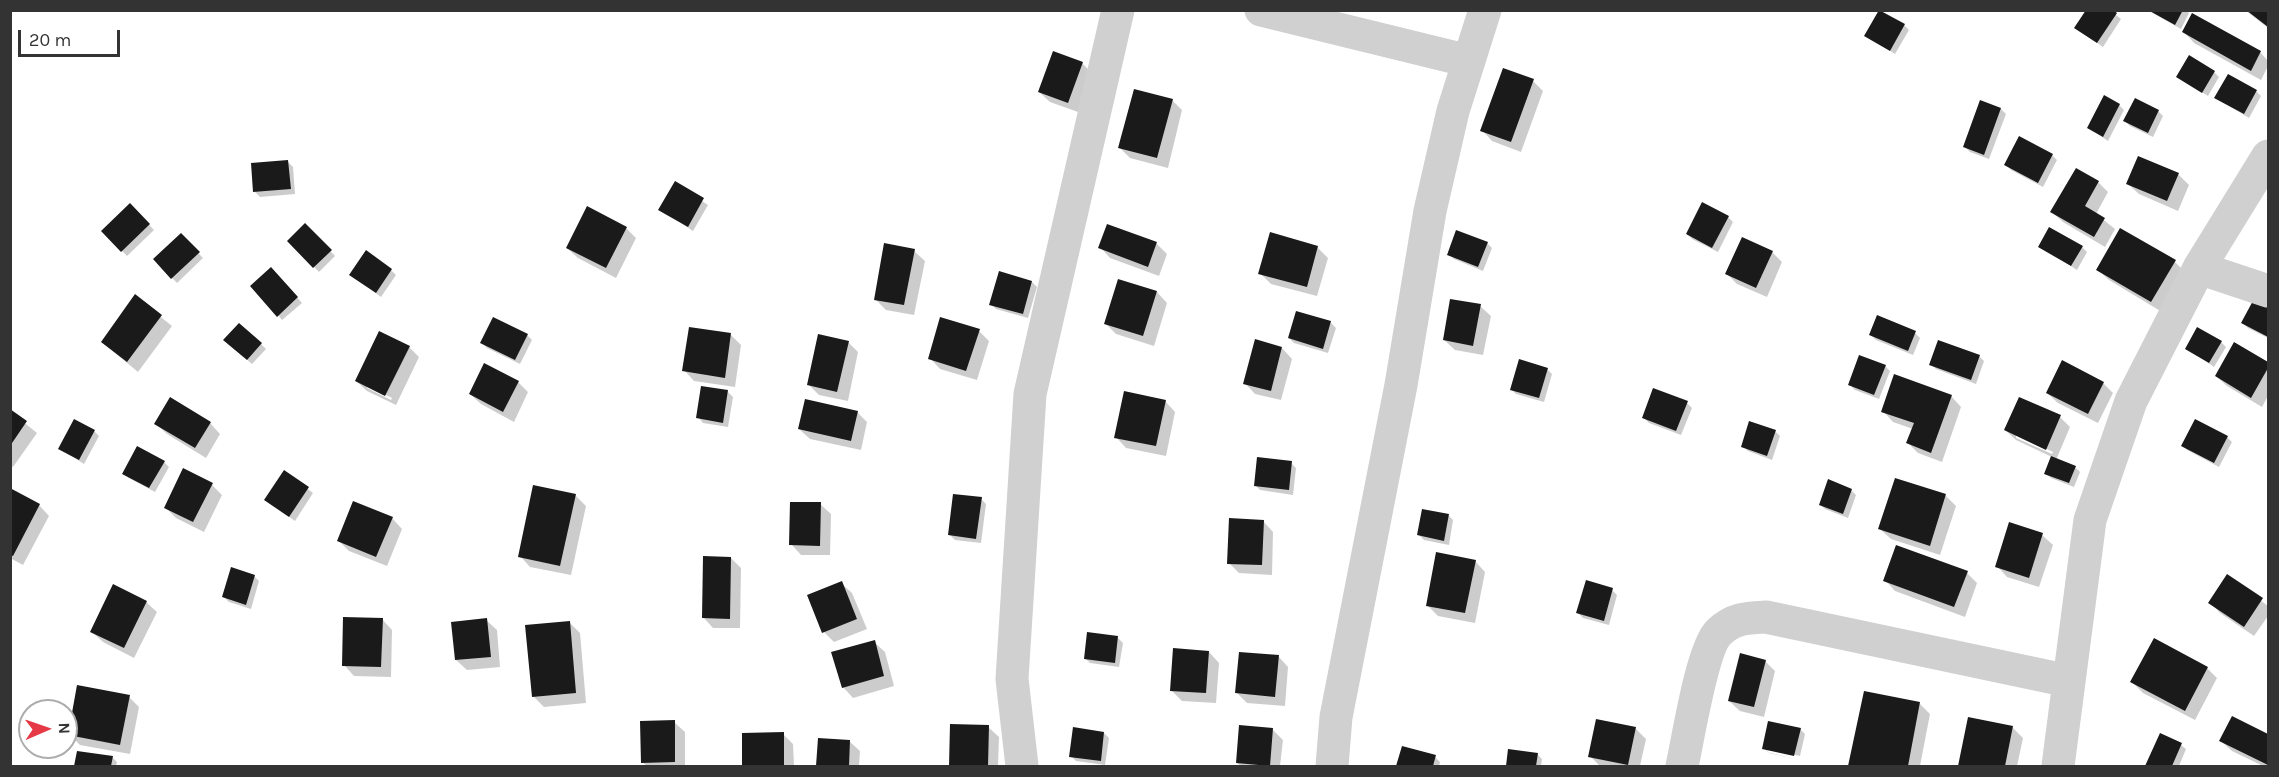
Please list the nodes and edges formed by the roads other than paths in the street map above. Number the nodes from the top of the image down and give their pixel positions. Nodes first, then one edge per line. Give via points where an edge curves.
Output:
1 (1118, 10) edge
2 (1261, 10) edge
3 (1485, 10) edge
4 (1469, 61) junction
5 (2268, 156) edge
6 (2199, 268) junction
7 (2268, 291) edge
8 (2069, 681) junction
9 (1022, 766) edge
10 (1332, 766) edge
11 (1682, 766) edge
12 (2058, 766) edge

1 - 9 street via 1030,394 1012,679
2 - 4 street
3 - 4 street
4 - 10 street via 1430,211 1401,385 1336,717
5 - 6 street
6 - 7 street
6 - 8 street via 2131,401 2090,520
8 - 11 street via 1766,617 1743,618 1718,633 1705,661
8 - 12 street

